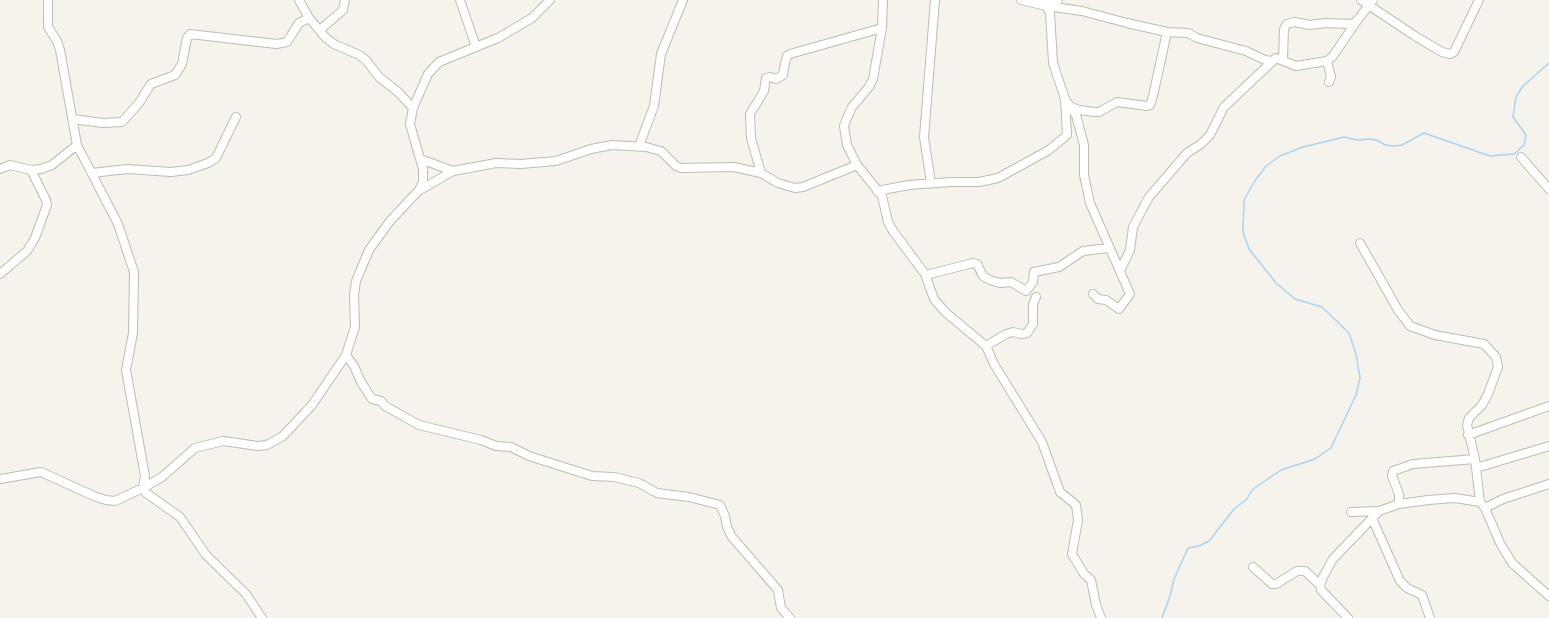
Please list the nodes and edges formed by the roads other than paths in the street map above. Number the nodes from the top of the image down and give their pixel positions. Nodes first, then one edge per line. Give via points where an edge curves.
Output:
1 (48, 0) edge
2 (299, 0) edge
3 (345, 0) edge
4 (460, 0) edge
5 (550, 0) edge
6 (683, 0) edge
7 (883, 0) edge
8 (936, 0) edge
9 (1021, 0) edge
10 (1058, 0) edge
11 (1361, 0) edge
12 (1479, 0) edge
13 (1371, 3) edge
14 (1042, 5) junction
15 (309, 18) junction
16 (1356, 22) junction
17 (882, 28) junction
18 (321, 30) junction
19 (1167, 32) junction
20 (476, 47) junction
21 (1283, 59) junction
22 (1272, 61) junction
23 (1327, 61) junction
24 (1329, 82) dead end
25 (1065, 99) junction
26 (1072, 107) junction
27 (413, 108) junction
28 (236, 117) dead end
29 (72, 119) junction
30 (77, 145) junction
31 (639, 146) junction
32 (1521, 157) dead end
33 (420, 159) junction
34 (857, 165) junction
35 (0, 168) edge
36 (31, 170) junction
37 (453, 171) junction
38 (92, 172) junction
39 (761, 173) junction
40 (931, 183) junction
41 (1549, 189) edge
42 (419, 190) junction
43 (878, 191) junction
44 (1360, 243) dead end
45 (1109, 248) junction
46 (1120, 271) junction
47 (0, 274) edge
48 (926, 275) junction
49 (1092, 294) dead end
50 (1036, 297) dead end
51 (987, 346) junction
52 (346, 355) junction
53 (1549, 406) edge
54 (1468, 435) junction
55 (1549, 446) edge
56 (1476, 464) junction
57 (0, 478) edge
58 (1549, 484) edge
59 (143, 488) junction
60 (1399, 504) junction
61 (1483, 505) junction
62 (1379, 511) junction
63 (1351, 512) dead end
64 (1372, 518) junction
65 (1253, 567) dead end
66 (1320, 585) junction
67 (1549, 596) edge
68 (262, 618) edge
69 (790, 618) edge
70 (1101, 618) edge
71 (1348, 618) edge
72 (1430, 618) edge

1 - 29 street via 48,27 60,50
2 - 15 street
3 - 18 street via 343,10
4 - 20 street
5 - 20 street via 532,18
6 - 31 street via 661,54 654,106
7 - 17 street
8 - 40 street via 924,136
9 - 14 street
10 - 14 street
11 - 13 street
12 - 13 street via 1450,54
13 - 16 street
14 - 19 street
14 - 25 street via 1051,21 1053,63
15 - 18 street
15 - 29 street via 299,23 287,42 276,44 190,34 175,75 151,84 125,120 103,123
16 - 21 street via 1287,24
16 - 23 street
17 - 34 street via 873,79 852,107 844,126 847,145
17 - 39 street via 790,54 783,75 766,78 764,91 750,114 751,138
18 - 27 street via 334,44 366,60
19 - 22 street via 1188,33
19 - 26 street via 1150,105 1117,102 1099,112
20 - 27 street via 439,62 428,74
21 - 22 street
21 - 23 street via 1296,66
22 - 46 street via 1224,107 1210,135 1187,153 1149,198 1133,227 1130,250
23 - 24 street
25 - 26 street
25 - 40 street via 1067,135 1049,150 998,178
26 - 45 street via 1084,145 1084,175 1090,203
27 - 33 street via 410,124
28 - 38 street via 216,158 208,163 171,172
29 - 30 street
30 - 36 street via 52,165
30 - 38 street
31 - 37 street via 612,145 556,161 496,163
31 - 39 street via 661,151 681,168 720,166
32 - 41 street
33 - 37 street
33 - 42 street via 424,177
34 - 39 street via 795,188
34 - 43 street
35 - 36 street via 10,165
36 - 47 street via 47,205 27,251
37 - 42 street
38 - 59 street via 118,224 134,272 133,333 126,370 145,476
40 - 43 street
42 - 52 street via 378,235 366,257 356,281 355,327
43 - 48 street via 893,231
44 - 54 street via 1410,326 1484,344 1496,357 1498,367 1488,394 1467,422
45 - 46 street
45 - 48 street via 1083,251 1059,267 1034,272 1026,291 1011,282 990,280 973,263
46 - 49 street via 1130,294 1119,309
48 - 51 street via 940,306
50 - 51 street via 1033,324 1027,333 1006,334
51 - 70 street via 1042,442 1060,492 1076,505 1078,520 1072,554 1091,580
52 - 59 street via 299,421 273,443 258,446 223,441 195,448
52 - 69 street via 372,399 419,425 511,447 592,476 639,483 657,494 720,505 732,537 778,590 782,608
53 - 54 street
54 - 56 street
55 - 56 street
56 - 60 street via 1413,464 1393,471
56 - 61 street
57 - 59 street via 41,472 106,501
58 - 61 street
59 - 68 street via 180,517 206,555 246,594
60 - 61 street via 1455,498
60 - 62 street
61 - 67 street via 1512,563
62 - 63 street
62 - 64 street
64 - 66 street via 1326,568
64 - 72 street via 1400,581 1422,595
65 - 66 street via 1272,584 1305,571
66 - 71 street via 1326,597

